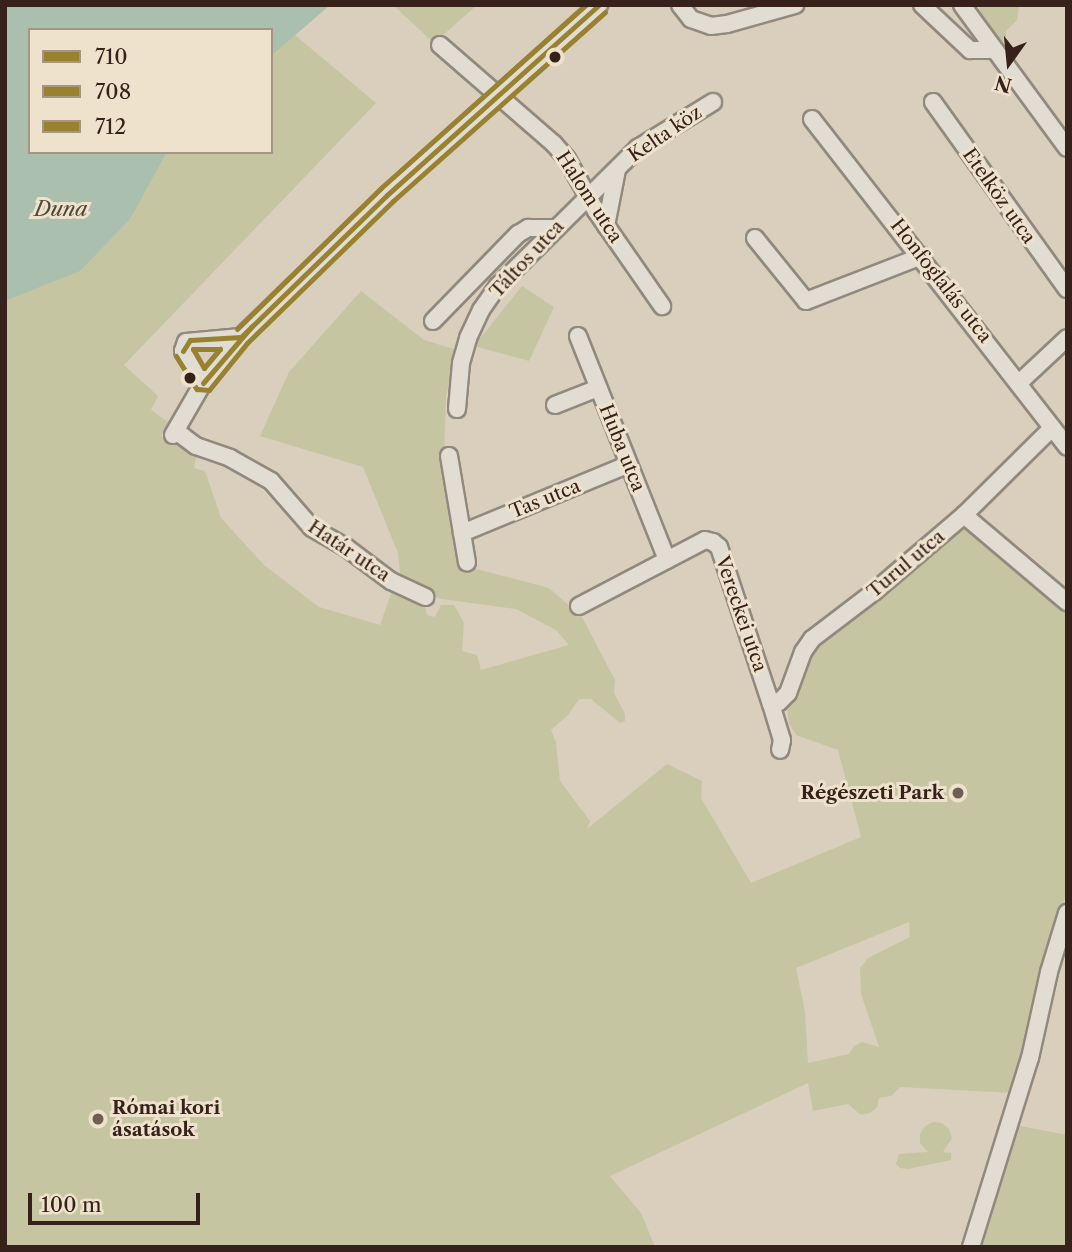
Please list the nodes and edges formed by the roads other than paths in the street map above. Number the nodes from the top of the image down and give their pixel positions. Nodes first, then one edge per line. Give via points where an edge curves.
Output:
1 (599, 5) edge
2 (680, 5) edge
3 (795, 5) edge
4 (922, 5) edge
5 (962, 5) edge
6 (440, 45) dead end
7 (993, 50) junction
8 (497, 93) junction
9 (713, 102) dead end
10 (933, 102) dead end
11 (812, 119) dead end
12 (1067, 148) edge
13 (617, 168) junction
14 (587, 195) junction
15 (606, 226) junction
16 (555, 228) junction
17 (755, 238) dead end
18 (922, 256) junction
19 (1067, 289) edge
20 (662, 306) dead end
21 (433, 321) dead end
22 (578, 336) dead end
23 (241, 337) junction
24 (1067, 338) edge
25 (1020, 382) junction
26 (203, 383) junction
27 (598, 388) junction
28 (555, 405) dead end
29 (457, 409) dead end
30 (1052, 428) junction
31 (1067, 446) edge
32 (449, 456) dead end
33 (627, 465) junction
34 (964, 515) junction
35 (462, 533) junction
36 (667, 560) junction
37 (467, 562) dead end
38 (425, 597) dead end
39 (1067, 601) edge
40 (579, 606) dead end
41 (771, 704) junction
42 (780, 751) dead end
43 (1067, 912) edge
44 (971, 1247) edge

1 - 8 street
2 - 3 street via 691,19 711,26
4 - 7 street via 970,50
5 - 7 street
6 - 8 street, Halom utca
7 - 12 street
8 - 14 street, Halom utca via 554,144 577,173
8 - 23 street
9 - 13 street, Kelta köz via 638,148
10 - 19 street, Etelköz utca
11 - 18 street, Honfoglalás utca
13 - 14 street, Kelta köz
13 - 15 street
14 - 15 street, Halom utca
14 - 16 street, Táltos utca
15 - 20 street, Halom utca
16 - 21 street via 528,228 517,234
16 - 29 street, Táltos utca via 481,310 461,363
17 - 18 street via 806,301
18 - 25 street, Honfoglalás utca
22 - 27 street, Huba utca
23 - 26 street
23 - 26 street via 186,342 183,351
24 - 25 street
25 - 30 street, Honfoglalás utca
26 - 38 street, Határ utca via 174,433 271,481 312,528 391,581
27 - 28 street
27 - 33 street, Huba utca
30 - 31 street, Honfoglalás utca
30 - 34 street, Turul utca
32 - 35 street
33 - 35 street, Tas utca
33 - 36 street, Huba utca
34 - 39 street
34 - 41 street, Turul utca via 812,639 788,693
35 - 37 street
36 - 40 street, Vereckei utca
36 - 41 street, Vereckei utca via 705,540 719,547
41 - 42 street, Vereckei utca via 782,740
43 - 44 street via 1041,1016

